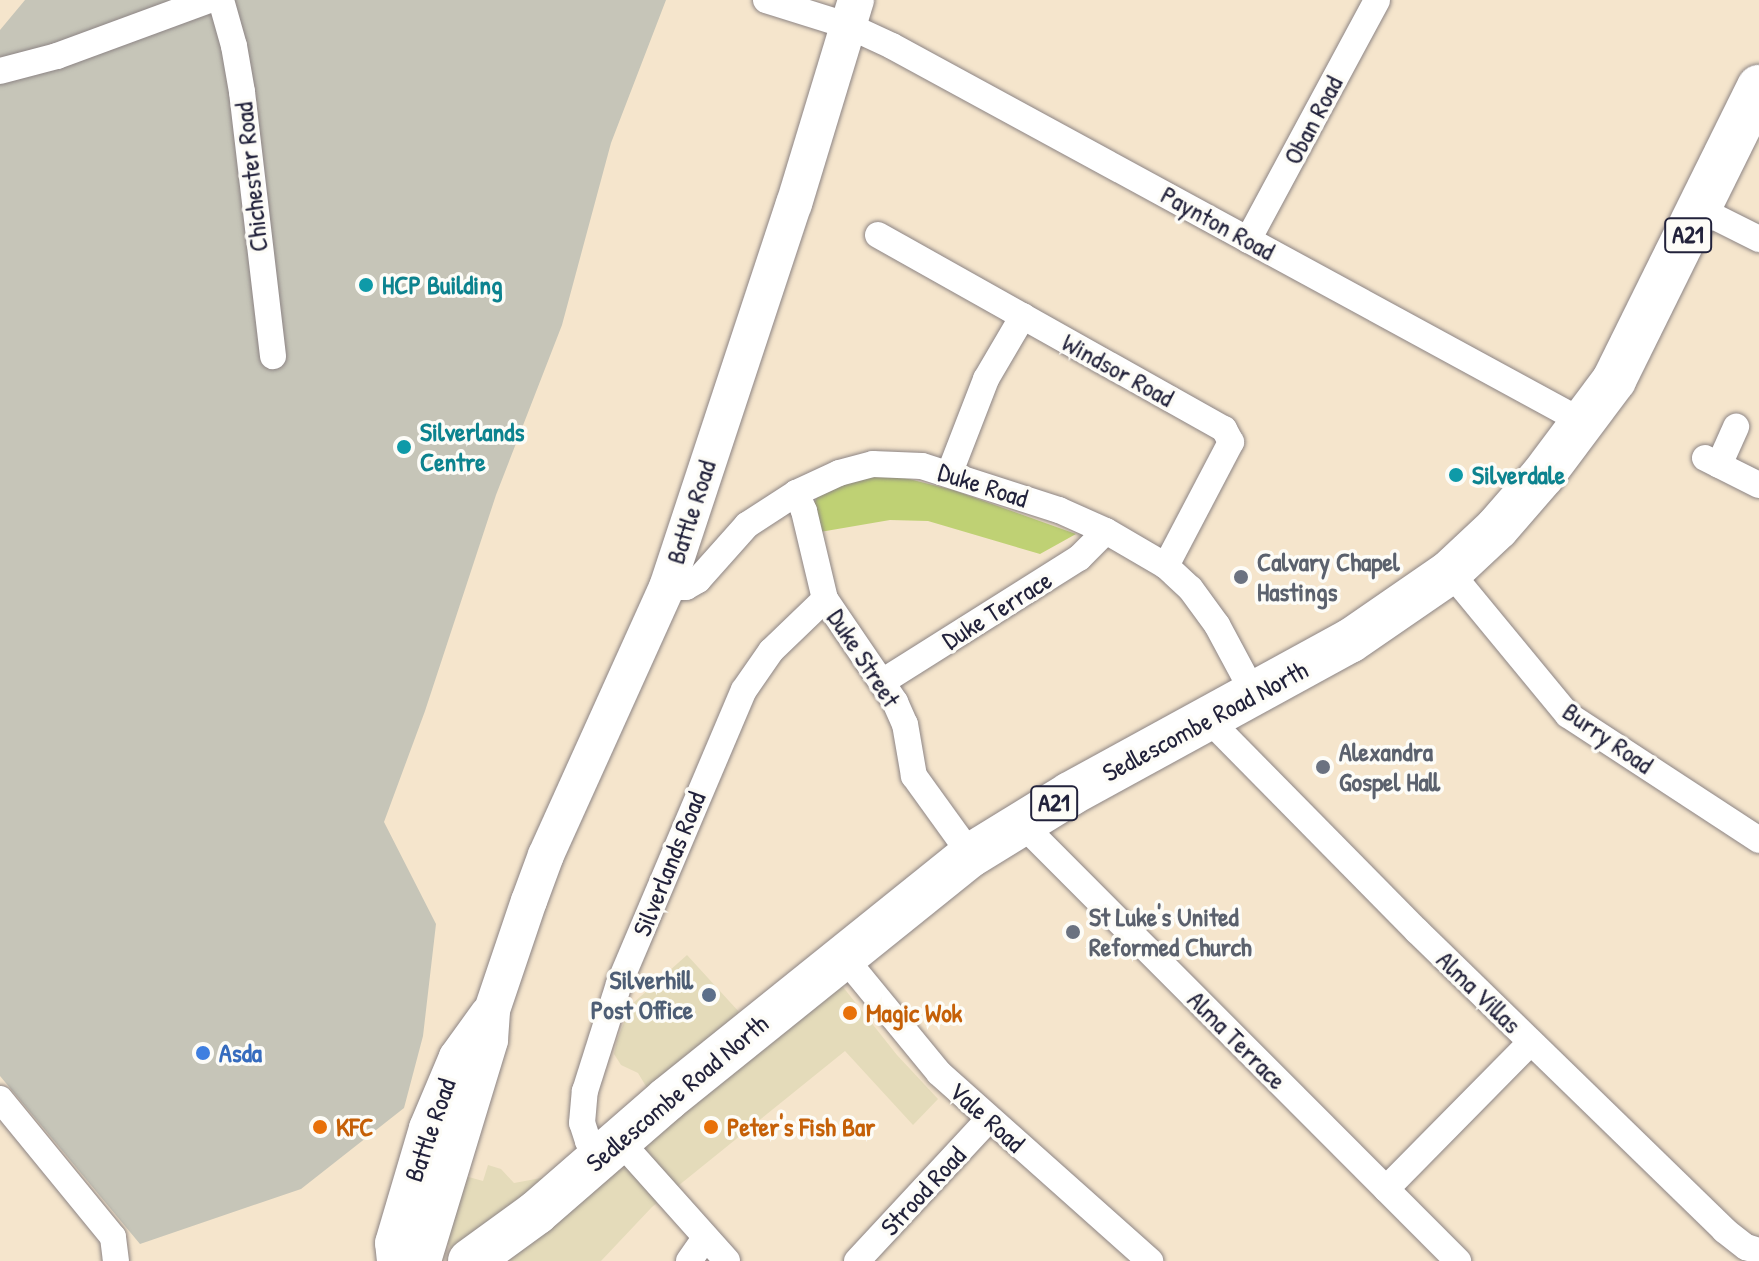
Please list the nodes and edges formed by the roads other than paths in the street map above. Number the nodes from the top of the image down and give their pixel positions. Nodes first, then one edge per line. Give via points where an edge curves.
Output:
1 (209, 0) edge
2 (221, 0) edge
3 (766, 0) edge
4 (1377, 0) edge
5 (853, 13) edge
6 (0, 71) edge
7 (1759, 87) edge
8 (1701, 210) junction
9 (878, 235) dead end
10 (1759, 239) edge
11 (1248, 240) junction
12 (1023, 316) junction
13 (273, 356) dead end
14 (1585, 423) junction
15 (1736, 427) dead end
16 (950, 472) junction
17 (1759, 485) edge
18 (796, 493) junction
19 (1106, 531) junction
20 (1166, 566) junction
21 (1450, 572) junction
22 (667, 587) junction
23 (825, 599) junction
24 (882, 682) junction
25 (1255, 696) junction
26 (1210, 721) junction
27 (1021, 823) junction
28 (1759, 840) edge
29 (971, 855) junction
30 (843, 956) junction
31 (492, 1010) junction
32 (1531, 1042) junction
33 (0, 1099) edge
34 (988, 1120) junction
35 (609, 1148) junction
36 (1386, 1189) junction
37 (536, 1213) junction
38 (705, 1238) junction
39 (1759, 1251) edge
40 (116, 1261) edge
41 (395, 1261) edge
42 (423, 1261) edge
43 (470, 1261) edge
44 (503, 1261) edge
45 (689, 1261) edge
46 (727, 1261) edge
47 (857, 1261) edge
48 (1150, 1261) edge
49 (1458, 1261) edge

1 - 6 street via 57,56
2 - 13 street, Chichester Road via 242,92
3 - 5 street, Paynton Road
4 - 11 street, Oban Road
5 - 11 street, Paynton Road via 892,46
5 - 22 main road, Battle Road
7 - 8 highway, Sedlescombe Road North / A21
8 - 10 street
8 - 14 highway, Sedlescombe Road North / A21 via 1614,380
9 - 12 street, Windsor Road
11 - 14 street, Paynton Road
12 - 16 street via 986,379
12 - 20 street, Windsor Road via 1224,429 1231,442
14 - 21 highway, Sedlescombe Road North / A21 via 1497,528
15 - 17 street via 1712,461
16 - 18 street, Duke Road via 873,464
16 - 19 street, Duke Road
18 - 22 street, Duke Road via 747,525 698,580 686,587
18 - 23 street, Duke Street
19 - 20 street, Duke Road
19 - 24 street, Duke Terrace via 1079,558
20 - 25 street, Duke Road via 1217,625
21 - 25 highway, Sedlescombe Road North / A21 via 1350,641
21 - 28 street, Burry Road via 1568,715
22 - 31 main road, Battle Road via 546,855
23 - 24 street, Duke Street
23 - 35 street, Silverlands Road via 771,651 744,690 619,984 585,1091 582,1123 588,1141
24 - 29 street, Duke Street via 905,724 914,776
25 - 26 highway, Sedlescombe Road North / A21
26 - 27 highway, Sedlescombe Road North / A21
26 - 32 street, Alma Villas
27 - 29 highway, Sedlescombe Road North / A21
27 - 36 street, Alma Terrace
29 - 30 highway, Sedlescombe Road North / A21
30 - 34 street, Vale Road via 939,1073
30 - 35 highway, Sedlescombe Road North / A21
31 - 41 main road, Battle Road via 471,1033 445,1083 393,1243
31 - 42 main road, Battle Road via 490,1040
32 - 36 street
32 - 39 street, Alma Villas via 1724,1230
33 - 40 street via 113,1237
34 - 47 street, Strood Road
34 - 48 street, Vale Road
35 - 37 highway, Sedlescombe Road North / A21
35 - 38 street, Silverlands Road
36 - 49 street, Alma Terrace
37 - 43 highway, Sedlescombe Road North / A21
37 - 44 highway, A21
38 - 45 street
38 - 46 street, Silverlands Road

